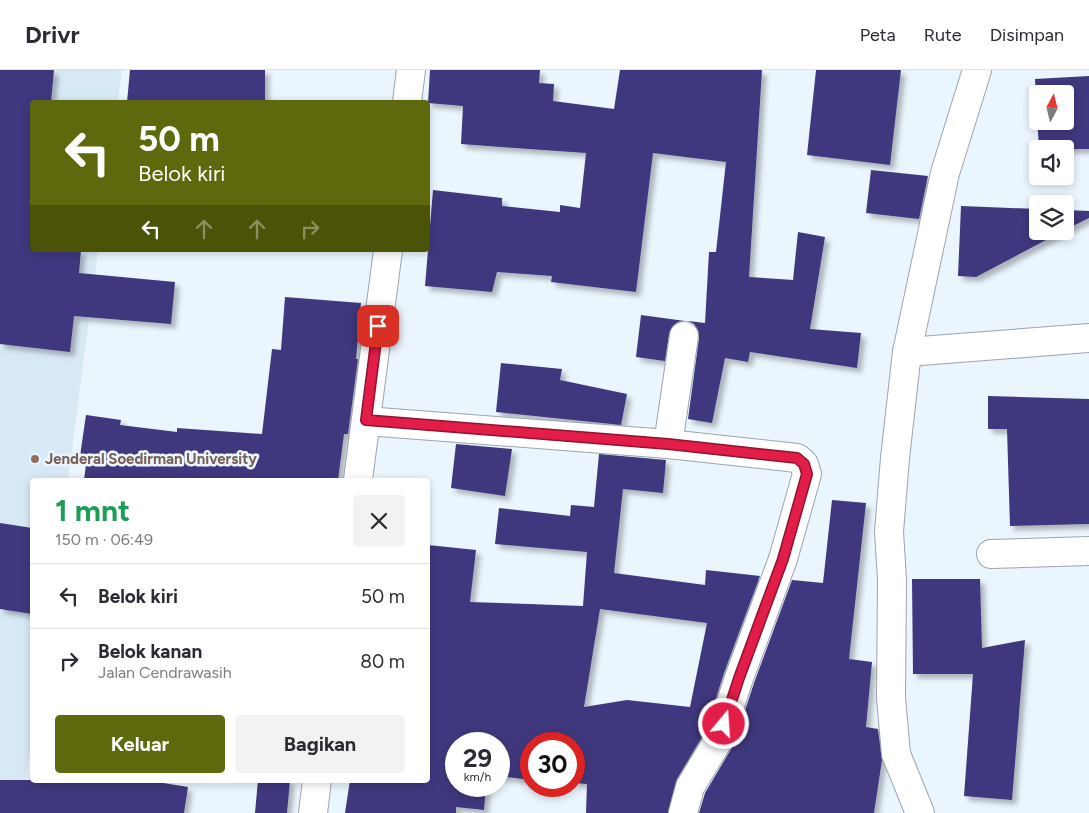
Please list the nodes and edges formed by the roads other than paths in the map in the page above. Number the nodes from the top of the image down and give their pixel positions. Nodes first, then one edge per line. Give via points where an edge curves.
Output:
1 (411, 70) edge
2 (977, 70) edge
3 (407, 100) edge
4 (388, 252) edge
5 (684, 336) dead end
6 (1089, 338) edge
7 (907, 352) junction
8 (366, 420) junction
9 (668, 444) junction
10 (358, 478) edge
11 (1089, 551) edge
12 (991, 554) dead end
13 (317, 783) edge
14 (313, 813) edge
15 (683, 813) edge
16 (920, 813) edge

1 - 3 street
2 - 7 street via 945,174
4 - 8 street
5 - 9 street
6 - 7 street
7 - 16 street via 889,532 891,698 896,754
8 - 9 street
8 - 10 street
9 - 15 street via 797,458 804,464 807,474 783,559 719,739 690,787
11 - 12 street
13 - 14 street

